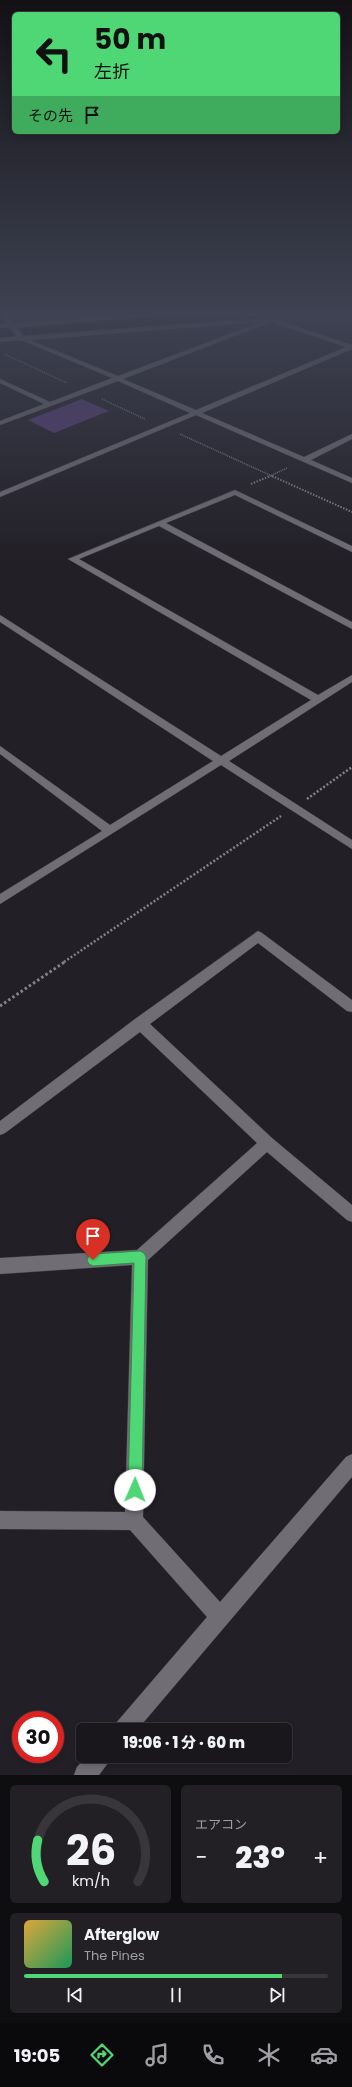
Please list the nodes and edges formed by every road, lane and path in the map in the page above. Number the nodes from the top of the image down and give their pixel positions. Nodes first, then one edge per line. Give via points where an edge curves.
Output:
1 (30, 395) edge
2 (75, 395) edge
3 (156, 395) edge
4 (240, 395) edge
5 (50, 404) junction
6 (198, 413) junction
7 (0, 423) edge
8 (180, 434) dead end
9 (352, 436) edge
10 (305, 460) junction
11 (272, 475) junction
12 (352, 481) edge
13 (235, 492) junction
14 (0, 495) edge
15 (352, 512) edge
16 (159, 523) junction
17 (352, 549) edge
18 (0, 618) edge
19 (352, 626) edge
20 (352, 678) edge
21 (317, 699) junction
22 (0, 749) edge
23 (224, 761) junction
24 (352, 767) edge
25 (294, 807) junction
26 (110, 831) junction
27 (352, 845) edge
28 (0, 900) edge
29 (0, 1006) edge
30 (352, 1007) edge
31 (140, 1023) junction
32 (0, 1129) edge
33 (267, 1143) junction
34 (352, 1215) edge
35 (140, 1257) junction
36 (0, 1266) edge
37 (352, 1463) edge
38 (0, 1520) edge
39 (134, 1521) junction
40 (220, 1617) junction
41 (129, 1723) edge
42 (95, 1763) edge
43 (85, 1775) edge

1 - 5 street
2 - 5 street
3 - 6 street
4 - 6 street
5 - 7 street
6 - 10 street
6 - 14 street
8 - 11 path
9 - 10 street
10 - 11 path
10 - 12 street
11 - 13 path
11 - 15 path
13 - 16 street
13 - 17 street
16 - 19 street
16 - 21 street via 72,560
18 - 23 street
20 - 21 street
21 - 23 street
22 - 26 street
23 - 25 street
23 - 26 street
24 - 25 path
25 - 27 street
25 - 29 path
26 - 28 street
30 - 31 street via 258,936
31 - 32 street
31 - 33 street
33 - 34 street
33 - 35 street
35 - 36 street
35 - 39 street
37 - 40 street
38 - 39 street
39 - 40 street
40 - 41 street
42 - 43 street

